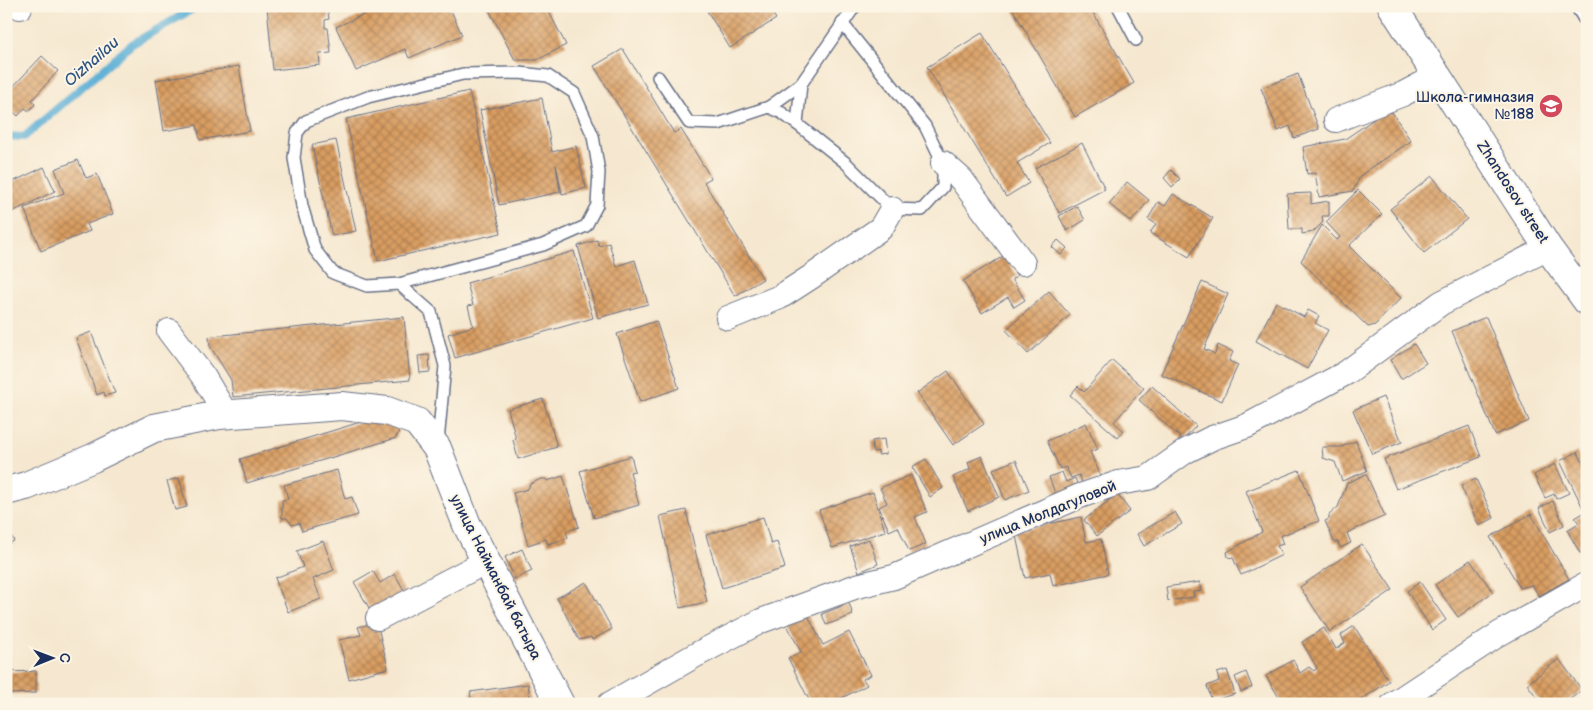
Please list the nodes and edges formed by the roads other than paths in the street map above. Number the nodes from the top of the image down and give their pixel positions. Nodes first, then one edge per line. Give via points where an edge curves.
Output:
1 (854, 6) edge
2 (1118, 6) edge
3 (1392, 6) edge
4 (1576, 6) edge
5 (842, 23) junction
6 (1587, 24) edge
7 (1136, 40) dead end
8 (1437, 76) junction
9 (658, 77) dead end
10 (801, 84) junction
11 (769, 107) junction
12 (1336, 120) dead end
13 (797, 124) junction
14 (943, 163) junction
15 (892, 209) junction
16 (1548, 248) junction
17 (1023, 263) dead end
18 (399, 284) junction
19 (1587, 301) edge
20 (728, 318) dead end
21 (169, 332) dead end
22 (226, 414) junction
23 (437, 448) junction
24 (6, 491) edge
25 (486, 561) junction
26 (1587, 584) edge
27 (378, 618) dead end
28 (560, 704) edge
29 (610, 704) edge
30 (1393, 704) edge

1 - 5 lane
2 - 7 lane
3 - 8 street, Zhandosov street
4 - 6 lane
5 - 10 lane
5 - 14 lane via 925,126
8 - 12 street via 1404,94
8 - 16 street, Zhandosov street
9 - 11 lane via 689,123 718,124
10 - 11 lane
10 - 13 lane
11 - 13 lane
13 - 15 lane via 846,163
14 - 15 lane via 943,187 922,210
14 - 17 street via 961,179
15 - 20 street via 881,228 811,277 780,297
16 - 19 street, Zhandosov street
16 - 29 street, улица Молдагуловой via 1441,302 1346,373 1247,426 1186,451 1148,478 1118,483 1080,496 894,577 857,586 760,621
18 - 18 lane via 543,245 586,226 597,206 599,172 593,136 574,94 548,76 463,74 368,97 306,121 297,133 294,158 302,206 315,250 333,273 367,286
18 - 23 lane via 431,312 445,366
21 - 22 street via 203,376
22 - 23 street, улица Найманбай батыра via 342,406 386,411 417,422
22 - 24 street, улица Найманбай батыра via 154,428 93,458
23 - 25 street, улица Найманбай батыра via 467,525
25 - 27 street
25 - 28 street, улица Найманбай батыра
26 - 30 street via 1499,634

